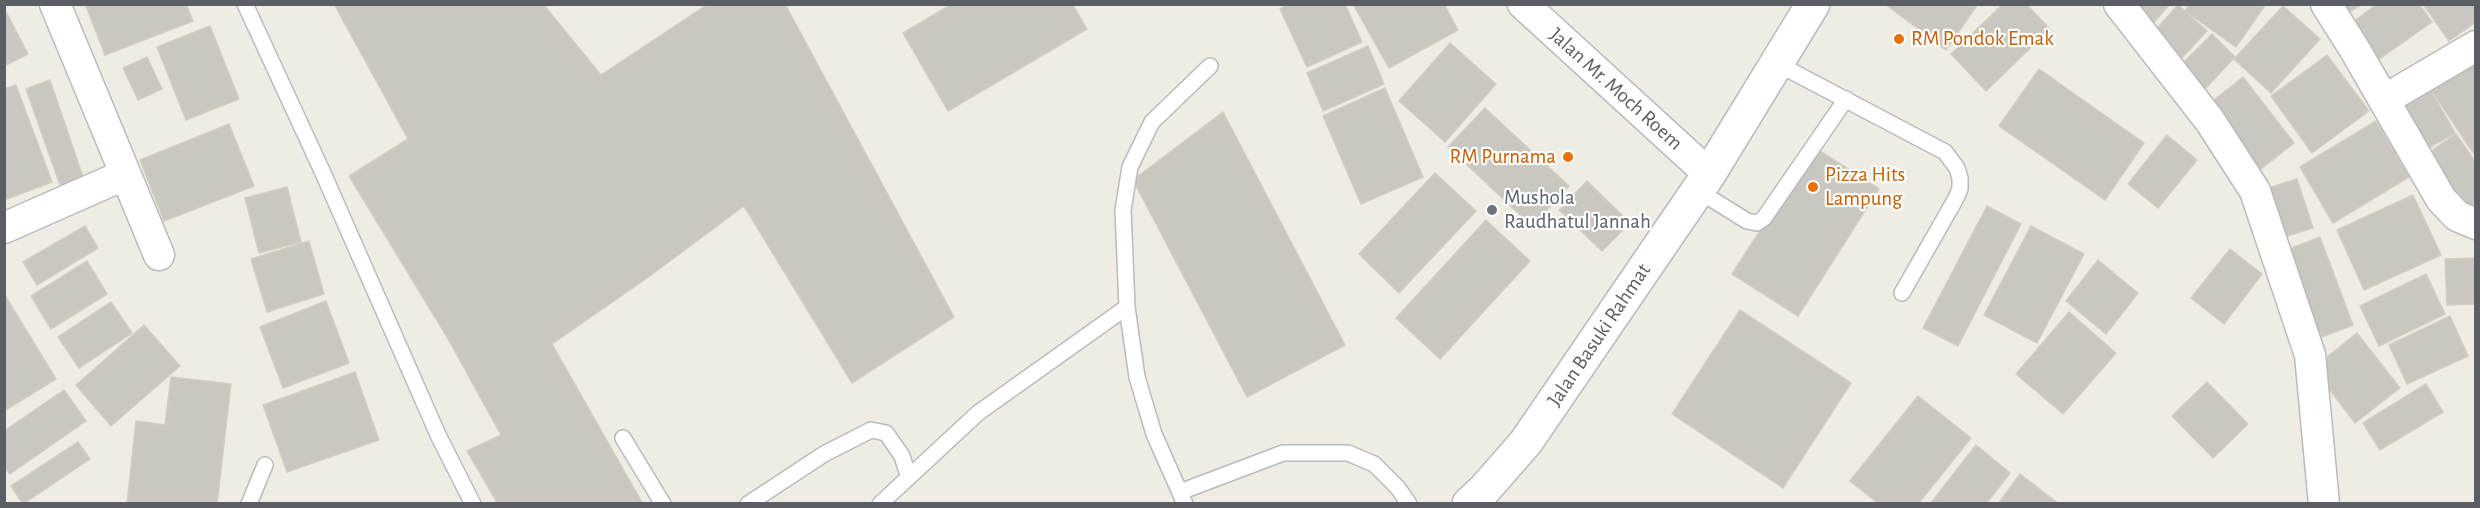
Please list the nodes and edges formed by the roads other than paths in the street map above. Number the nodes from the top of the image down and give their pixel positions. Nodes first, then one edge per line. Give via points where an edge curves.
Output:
1 (55, 4) edge
2 (245, 4) edge
3 (1523, 4) edge
4 (1813, 4) edge
5 (2119, 4) edge
6 (2326, 4) edge
7 (2475, 46) edge
8 (1776, 63) junction
9 (1210, 66) dead end
10 (1846, 99) junction
11 (2384, 100) junction
12 (124, 175) junction
13 (1703, 182) junction
14 (2475, 224) edge
15 (4, 228) edge
16 (159, 255) dead end
17 (1902, 293) dead end
18 (1127, 307) junction
19 (623, 438) dead end
20 (265, 465) dead end
21 (908, 475) junction
22 (1182, 498) edge
23 (249, 504) edge
24 (473, 504) edge
25 (663, 504) edge
26 (748, 504) edge
27 (880, 504) edge
28 (1409, 504) edge
29 (1469, 504) edge
30 (2324, 504) edge

1 - 12 street
2 - 24 lane via 439,437
3 - 13 street, Jalan Mr. Moch Roem
4 - 8 main road, Jalan Basuki Rahmat
5 - 30 street via 2210,121 2255,191 2310,355
6 - 11 street
7 - 11 street
8 - 10 lane
8 - 13 main road, Jalan Basuki Rahmat
9 - 18 lane via 1152,122 1130,166 1123,210
10 - 13 lane via 1757,223 1748,221
10 - 17 lane via 1946,152 1960,178 1955,200
11 - 14 street via 2441,199 2457,216
12 - 15 street
12 - 16 street
13 - 29 main road, Jalan Basuki Rahmat via 1526,442
18 - 21 lane via 978,413
18 - 22 lane via 1137,376 1154,434
19 - 25 lane
20 - 23 lane
21 - 26 lane via 902,456 886,433 871,430 824,454
21 - 27 lane
22 - 28 lane via 1283,453 1348,453 1374,464

